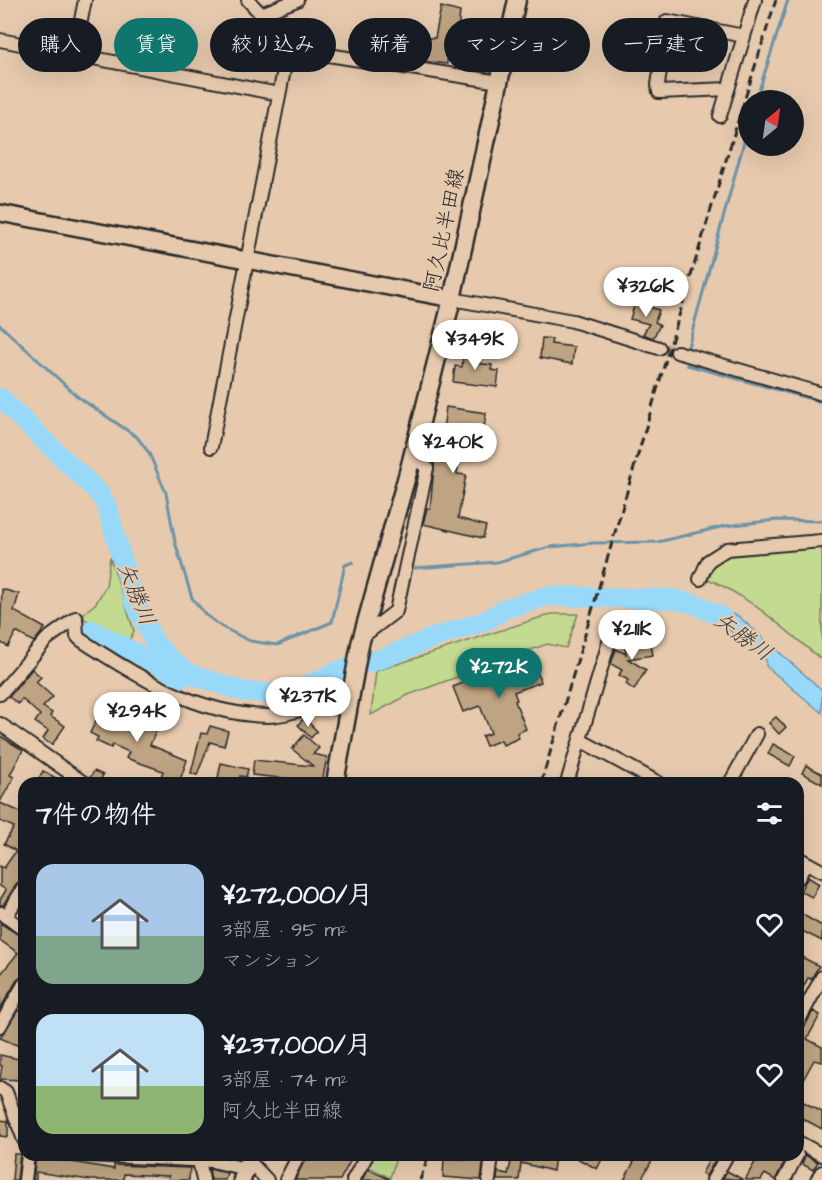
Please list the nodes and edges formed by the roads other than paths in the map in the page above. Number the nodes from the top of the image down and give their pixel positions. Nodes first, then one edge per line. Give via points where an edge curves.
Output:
1 (85, 0) edge
2 (248, 0) edge
3 (297, 0) edge
4 (518, 0) edge
5 (755, 0) edge
6 (261, 14) junction
7 (81, 18) edge
8 (265, 18) edge
9 (744, 36) junction
10 (0, 40) edge
11 (18, 44) edge
12 (336, 56) edge
13 (102, 60) edge
14 (283, 72) edge
15 (499, 82) junction
16 (728, 89) junction
17 (279, 94) junction
18 (720, 116) dead end
19 (0, 213) edge
20 (247, 260) junction
21 (452, 299) junction
22 (660, 348) tunnel mouth
23 (677, 352) tunnel mouth
24 (822, 394) edge
25 (211, 447) dead end
26 (412, 456) junction
27 (822, 541) edge
28 (699, 579) dead end
29 (361, 641) junction
30 (609, 642) dead end
31 (0, 694) edge
32 (349, 708) junction
33 (0, 724) edge
34 (757, 734) dead end
35 (580, 740) junction
36 (75, 777) edge
37 (336, 777) edge
38 (569, 777) edge
39 (647, 777) edge
40 (733, 777) edge
41 (804, 861) edge
42 (822, 871) edge
43 (18, 895) edge
44 (3, 915) edge
45 (18, 926) edge
46 (822, 977) edge
47 (18, 996) edge
48 (804, 1011) edge
49 (0, 1026) edge
50 (0, 1088) edge
51 (18, 1124) edge
52 (804, 1150) edge
53 (822, 1155) edge
54 (27, 1161) edge
55 (199, 1161) edge
56 (222, 1161) edge
57 (296, 1161) edge
58 (364, 1161) edge
59 (491, 1161) edge
60 (724, 1161) edge
61 (793, 1161) edge
62 (246, 1164) edge
63 (822, 1172) edge
64 (25, 1180) edge
65 (203, 1180) edge
66 (267, 1180) edge
67 (286, 1180) edge
68 (353, 1180) edge
69 (489, 1180) edge
70 (713, 1180) edge
71 (784, 1180) edge
72 (818, 1180) edge

1 - 7 street
2 - 6 street
3 - 6 street
4 - 15 main road, 阿久比半田線
5 - 9 street
6 - 8 street
9 - 16 street
9 - 16 street via 667,21 659,92
10 - 11 street
12 - 15 street
13 - 17 street
14 - 17 street
15 - 21 main road, 阿久比半田線
16 - 18 street
17 - 20 street
19 - 20 street
20 - 21 street
20 - 25 street
21 - 22 street via 573,321
21 - 26 main road, 阿久比半田線
23 - 24 street
26 - 29 main road, 阿久比半田線
26 - 29 street via 427,468 396,610
27 - 28 street via 727,549 708,561
29 - 32 main road, 阿久比半田線
30 - 35 street
31 - 32 street via 47,639 73,616 81,640 146,682 182,699 264,716 294,714 309,708
32 - 37 main road, 阿久比半田線
33 - 36 street
34 - 40 street
35 - 38 street
35 - 39 street
41 - 42 street
43 - 44 street
44 - 45 street
46 - 48 street
47 - 49 street
50 - 51 street via 6,1092
52 - 53 street
54 - 64 street
55 - 65 street
56 - 62 street
57 - 67 street
58 - 68 street
59 - 69 street
60 - 70 street
61 - 71 street
62 - 66 street
63 - 72 street

